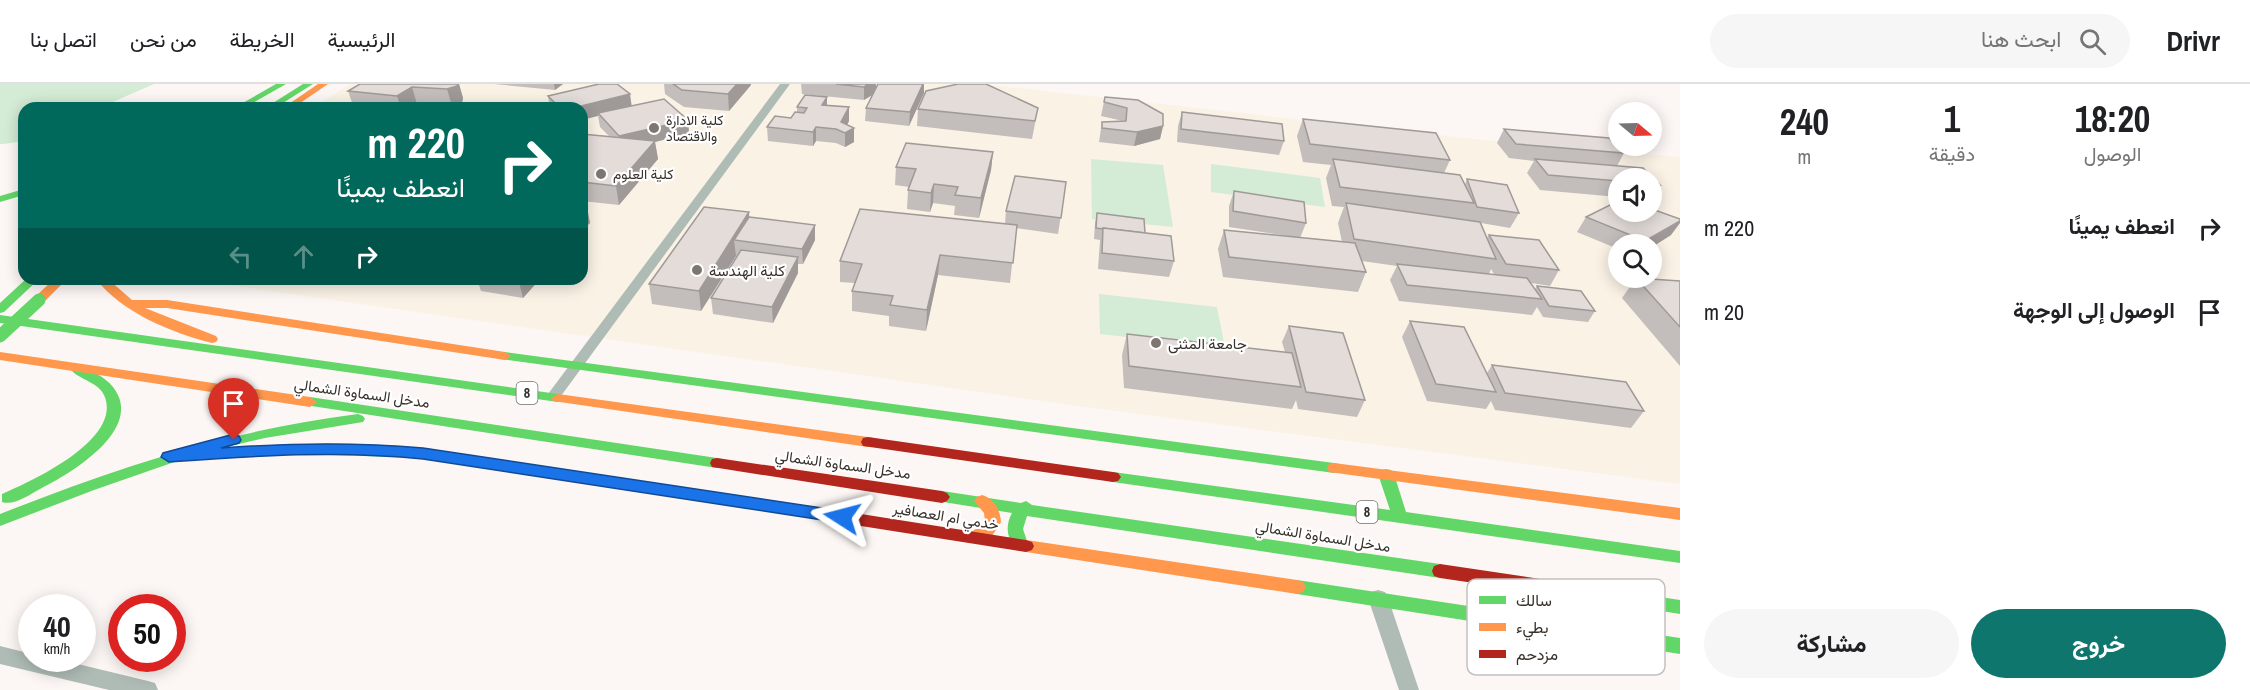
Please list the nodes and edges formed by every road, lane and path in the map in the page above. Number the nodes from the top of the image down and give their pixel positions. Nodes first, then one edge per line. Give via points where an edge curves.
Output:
1 (282, 84) edge
2 (295, 84) edge
3 (309, 84) edge
4 (324, 84) edge
5 (785, 84) edge
6 (249, 102) edge
7 (266, 102) edge
8 (279, 102) edge
9 (296, 102) edge
10 (18, 194) edge
11 (0, 199) edge
12 (18, 208) edge
13 (0, 209) edge
14 (26, 285) edge
15 (55, 285) edge
16 (107, 285) edge
17 (131, 304) junction
18 (0, 309) edge
19 (0, 319) edge
20 (0, 336) edge
21 (250, 354) junction
22 (0, 356) edge
23 (71, 367) junction
24 (576, 367) junction
25 (553, 397) junction
26 (414, 417) junction
27 (169, 457) junction
28 (1386, 474) junction
29 (0, 500) edge
30 (982, 501) junction
31 (1026, 507) junction
32 (1680, 514) edge
33 (1400, 517) junction
34 (0, 519) edge
35 (990, 537) junction
36 (1017, 538) junction
37 (1680, 557) edge
38 (1497, 579) edge
39 (1378, 598) junction
40 (1665, 605) edge
41 (1680, 607) edge
42 (1467, 612) edge
43 (1665, 644) edge
44 (1680, 646) edge
45 (0, 655) edge
46 (148, 690) edge
47 (1409, 690) edge

1 - 6 main road
2 - 7 main road
3 - 8 main road
4 - 9 main road
5 - 24 street
10 - 11 main road
12 - 13 main road
14 - 18 main road
15 - 20 main road, bridge
16 - 17 main road
17 - 21 main road
17 - 24 main road via 167,304
19 - 21 main road, مدخل السماوة الشمالي / 8
21 - 25 main road, مدخل السماوة الشمالي / 8
22 - 23 main road, مدخل السماوة الشمالي
23 - 26 main road, مدخل السماوة الشمالي
23 - 29 main road via 99,382 108,392 113,400 113,418 99,439 71,464 38,485
24 - 25 street
24 - 28 main road
25 - 33 main road, مدخل السماوة الشمالي / 8
26 - 27 main road via 353,419 289,428
26 - 30 main road, مدخل السماوة الشمالي
27 - 34 main road
27 - 35 main road, خدمي ام العصافير via 297,448 402,451
28 - 32 main road
28 - 33 main road
30 - 31 main road, مدخل السماوة الشمالي
30 - 35 main road via 993,514
31 - 36 main road via 1015,520
31 - 38 main road, مدخل السماوة الشمالي
33 - 37 main road, مدخل السماوة الشمالي / 8
35 - 36 main road, خدمي ام العصافير
36 - 39 main road, خدمي ام العصافير
39 - 42 main road, خدمي ام العصافير
39 - 47 street
40 - 41 main road, مدخل السماوة الشمالي
43 - 44 main road, خدمي ام العصافير
45 - 46 street

